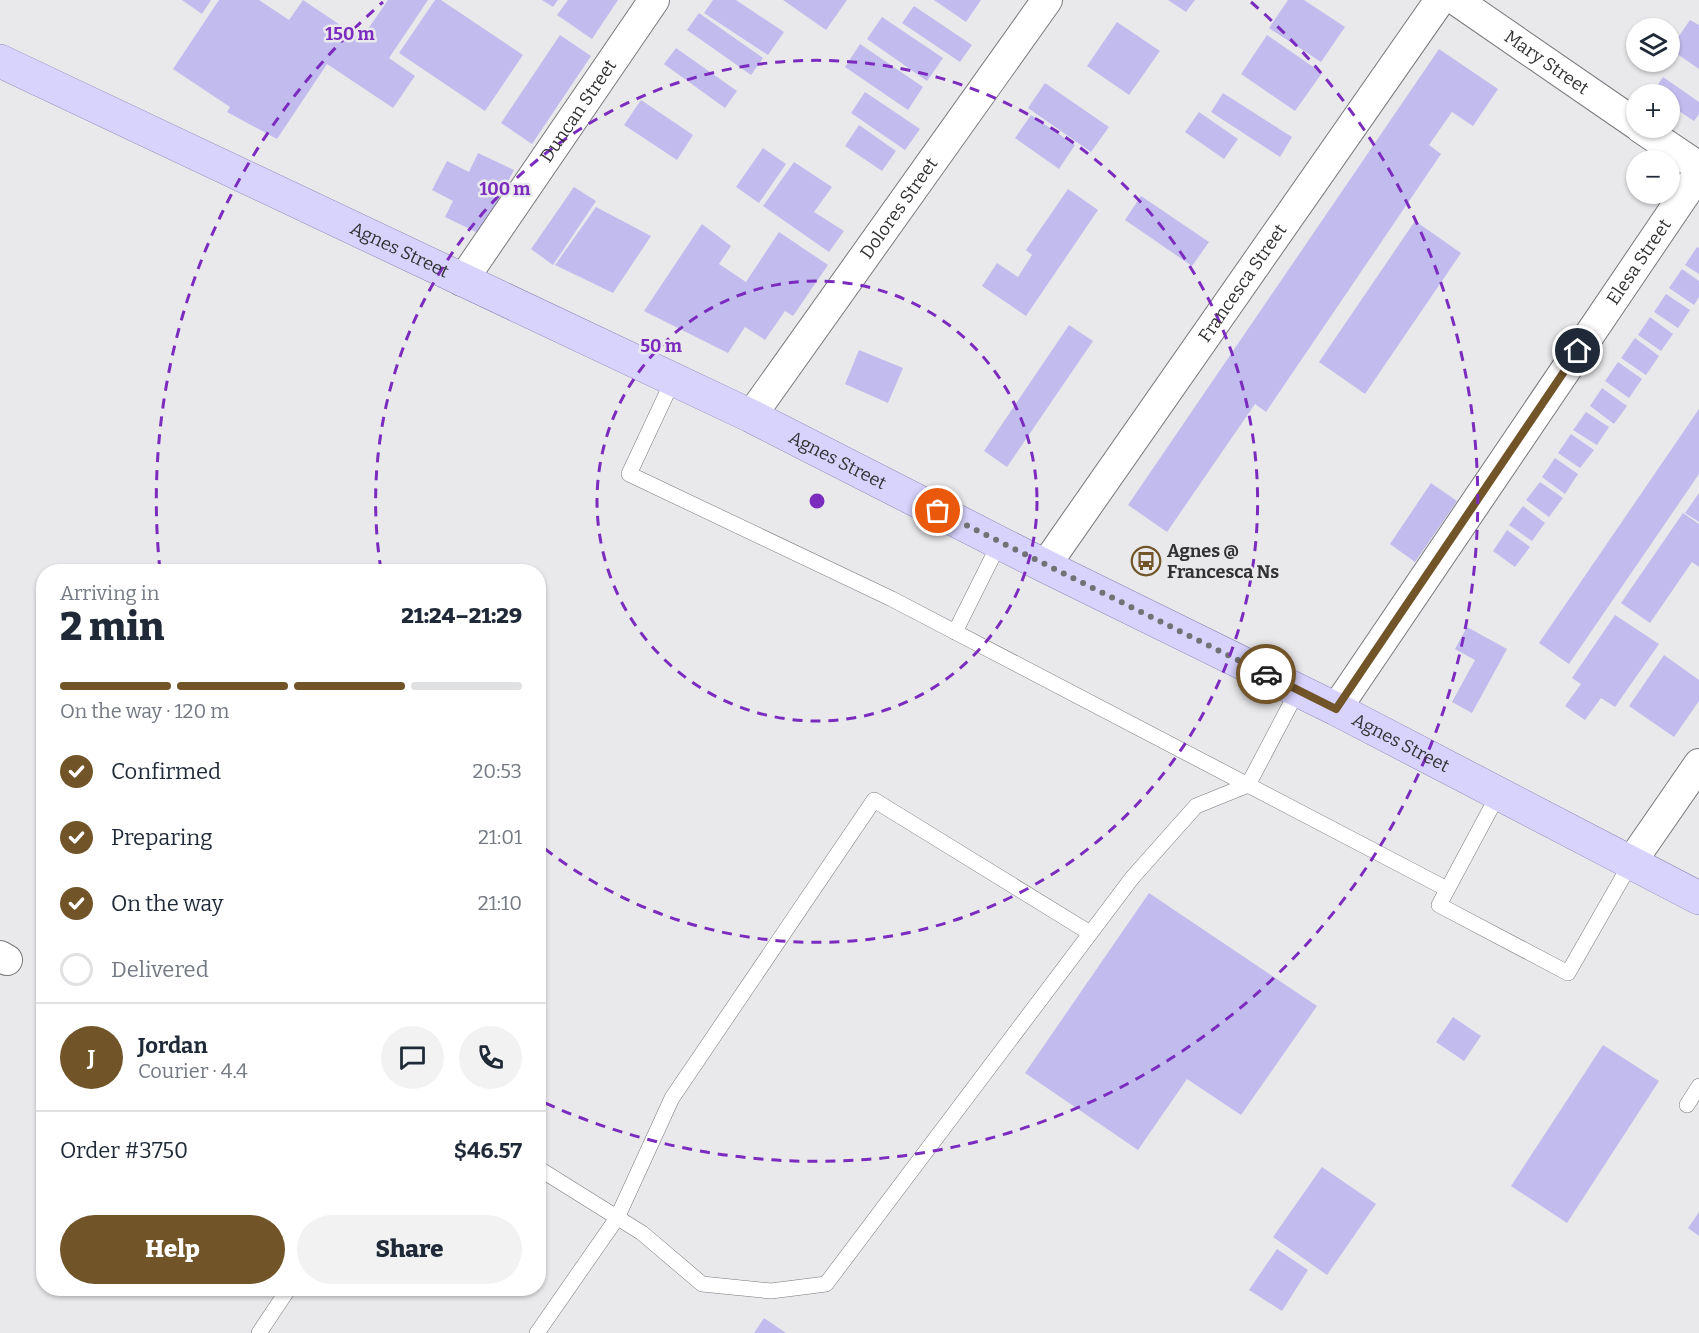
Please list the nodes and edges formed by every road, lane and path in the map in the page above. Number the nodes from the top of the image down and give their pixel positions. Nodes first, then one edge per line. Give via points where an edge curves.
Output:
1 (654, 0) edge
2 (1047, 0) edge
3 (1440, 0) edge
4 (1456, 0) edge
5 (0, 61) edge
6 (1626, 117) edge
7 (1656, 138) edge
8 (1699, 167) edge
9 (1699, 173) edge
10 (462, 281) junction
11 (673, 380) junction
12 (752, 416) junction
13 (1000, 542) junction
14 (1045, 566) junction
15 (955, 632) junction
16 (1298, 690) junction
17 (1336, 709) junction
18 (1699, 764) edge
19 (1248, 785) junction
20 (1499, 793) junction
21 (1632, 861) junction
22 (1448, 889) junction
23 (1699, 898) edge
24 (1090, 933) junction
25 (1699, 1086) edge
26 (1687, 1105) dead end
27 (546, 1172) edge
28 (617, 1218) junction
29 (284, 1296) edge
30 (259, 1333) edge
31 (537, 1333) edge

1 - 10 street, Duncan Street
2 - 12 street, Dolores Street
3 - 14 street, Francesca Street
4 - 6 street, Mary Street
5 - 10 main road, Agnes Street
7 - 8 street
9 - 17 street, Elesa Street
10 - 11 main road, Agnes Street
11 - 12 main road, Agnes Street
11 - 15 lane via 629,474
12 - 13 main road, Agnes Street
13 - 14 main road, Agnes Street
13 - 15 lane
14 - 16 main road, Agnes Street
15 - 19 lane
16 - 17 main road, Agnes Street
16 - 19 lane
17 - 20 main road, Agnes Street
18 - 21 street
19 - 22 lane
19 - 24 lane via 1196,806
20 - 21 main road, Agnes Street
20 - 22 lane
21 - 22 lane via 1568,973 1439,905
21 - 23 main road, Agnes Street
24 - 28 lane via 826,1284 771,1291 702,1284 642,1233
24 - 28 lane via 874,800 672,1098
25 - 26 lane
27 - 28 lane
28 - 31 lane
29 - 30 lane

